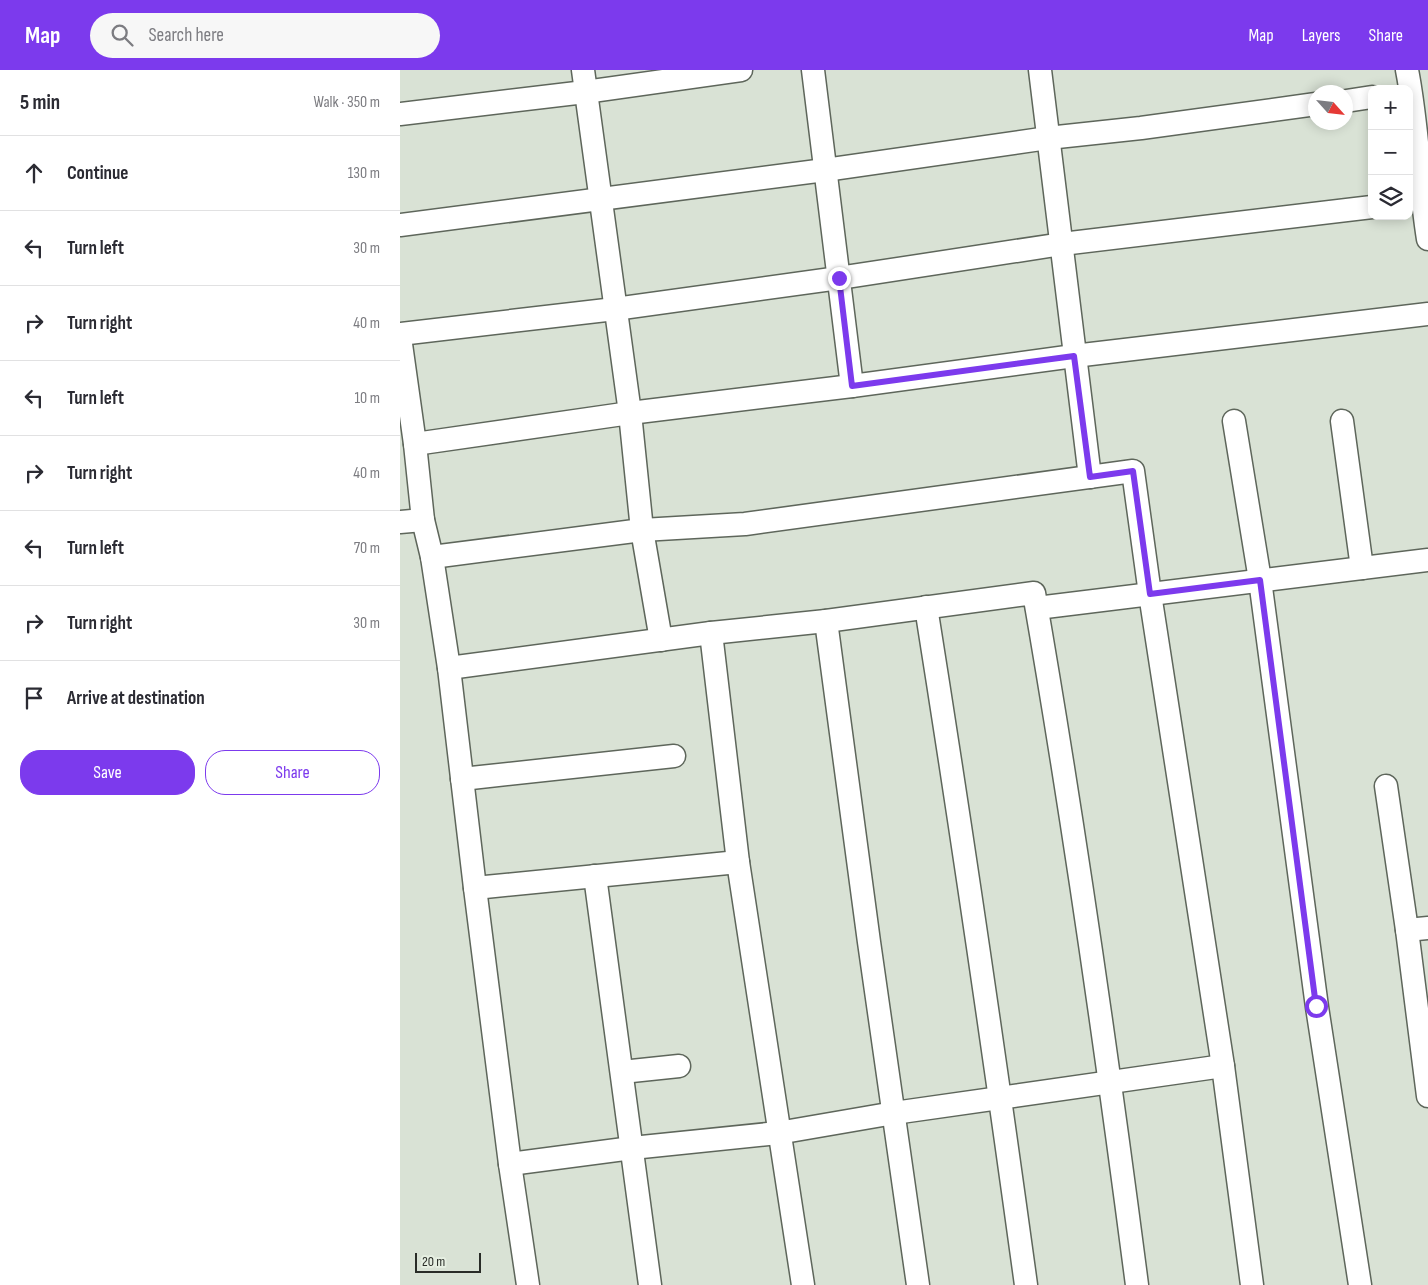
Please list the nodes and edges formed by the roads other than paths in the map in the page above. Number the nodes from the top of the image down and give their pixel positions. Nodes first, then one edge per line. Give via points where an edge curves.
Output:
1 (583, 70) edge
2 (741, 70) edge
3 (813, 70) edge
4 (1040, 70) edge
5 (1407, 70) edge
6 (1409, 85) edge
7 (586, 92) junction
8 (1368, 97) edge
9 (1353, 99) edge
10 (1308, 105) edge
11 (400, 114) edge
12 (1412, 130) edge
13 (1048, 138) junction
14 (825, 170) junction
15 (600, 199) junction
16 (1416, 201) edge
17 (1368, 206) edge
18 (400, 225) edge
19 (1428, 239) edge
20 (1062, 244) junction
21 (839, 278) junction
22 (615, 309) junction
23 (1428, 314) edge
24 (400, 335) edge
25 (1074, 356) junction
26 (401, 360) edge
27 (852, 386) junction
28 (630, 413) junction
29 (1234, 421) dead end
30 (1342, 421) dead end
31 (415, 444) junction
32 (1090, 477) junction
33 (423, 520) junction
34 (400, 522) edge
35 (642, 530) junction
36 (432, 557) junction
37 (1428, 560) edge
38 (1362, 568) junction
39 (1260, 580) junction
40 (1150, 594) junction
41 (926, 607) junction
42 (1037, 608) junction
43 (826, 622) junction
44 (711, 633) junction
45 (661, 640) junction
46 (449, 668) junction
47 (674, 756) dead end
48 (462, 779) junction
49 (1386, 786) dead end
50 (738, 862) junction
51 (595, 876) junction
52 (475, 888) junction
53 (1418, 929) edge
54 (679, 1066) dead end
55 (1223, 1066) junction
56 (622, 1072) junction
57 (1110, 1083) junction
58 (1428, 1096) edge
59 (1001, 1099) junction
60 (894, 1113) junction
61 (778, 1133) junction
62 (632, 1148) junction
63 (510, 1164) junction
64 (528, 1285) edge
65 (650, 1285) edge
66 (803, 1285) edge
67 (918, 1285) edge
68 (1026, 1285) edge
69 (1137, 1285) edge
70 (1252, 1285) edge
71 (1360, 1285) edge

1 - 7 street
2 - 7 street
3 - 14 street
4 - 13 street
5 - 6 street
7 - 11 street
7 - 15 street
8 - 9 street
10 - 13 street
12 - 16 street
13 - 14 street
13 - 20 street
14 - 15 street
14 - 21 street
15 - 18 street
15 - 22 street
16 - 19 street
17 - 20 street
20 - 21 street
20 - 25 street
21 - 22 street
21 - 27 street
22 - 24 street
22 - 28 street
23 - 25 street
24 - 26 street
25 - 27 street
25 - 32 street
26 - 31 street
27 - 28 street
28 - 31 street
28 - 35 street
29 - 39 street
30 - 38 street
31 - 33 street
32 - 35 street via 745,524
32 - 40 street via 1133,471
33 - 34 street
33 - 36 street
35 - 36 street
35 - 45 street
36 - 46 street
37 - 38 street
38 - 39 street
39 - 40 street
39 - 71 street via 1316,1006
40 - 42 street
40 - 55 street
41 - 42 street via 1034,593
41 - 43 street
41 - 59 street
42 - 57 street via 1069,799
43 - 44 street
43 - 60 street
44 - 45 street
44 - 50 street
45 - 46 street
46 - 48 street
47 - 48 street
48 - 52 street
49 - 53 street
50 - 51 street
50 - 61 street
51 - 52 street
51 - 56 street
52 - 63 street
53 - 58 street
54 - 56 street
55 - 57 street
55 - 70 street
56 - 62 street
57 - 59 street
57 - 69 street
59 - 60 street
59 - 68 street
60 - 61 street
60 - 67 street
61 - 62 street
61 - 66 street
62 - 63 street
62 - 65 street
63 - 64 street

